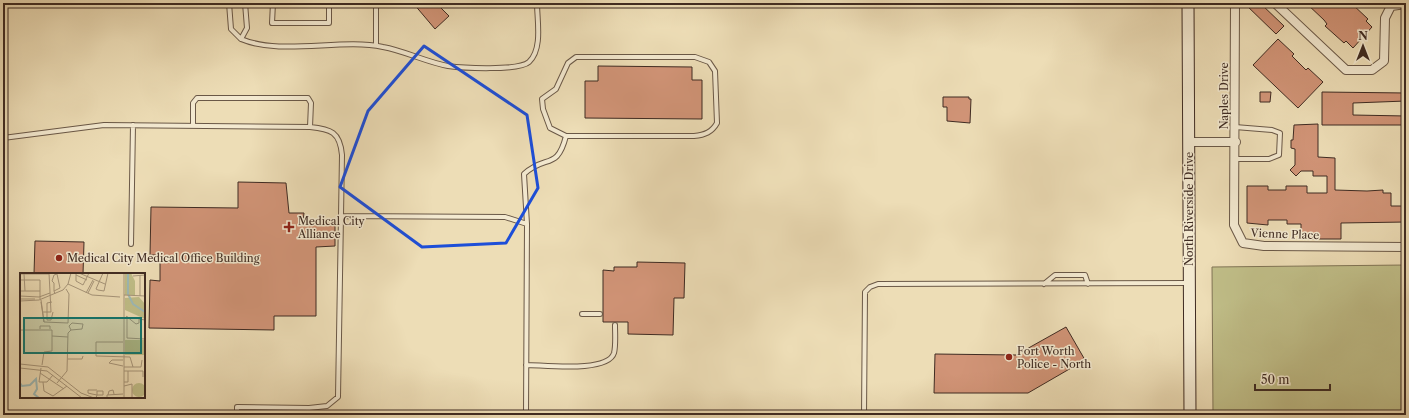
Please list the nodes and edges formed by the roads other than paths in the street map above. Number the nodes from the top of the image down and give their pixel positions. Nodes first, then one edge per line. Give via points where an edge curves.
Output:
1 (229, 3) edge
2 (245, 3) edge
3 (273, 3) edge
4 (329, 3) edge
5 (376, 3) edge
6 (538, 3) edge
7 (1188, 3) edge
8 (1235, 3) edge
9 (1275, 3) edge
10 (1406, 4) edge
11 (241, 39) junction
12 (376, 45) junction
13 (133, 125) junction
14 (193, 126) junction
15 (310, 127) junction
16 (1236, 127) junction
17 (566, 136) junction
18 (3, 138) edge
19 (1188, 142) junction
20 (1236, 142) junction
21 (1235, 159) junction
22 (342, 216) junction
23 (528, 224) junction
24 (131, 244) dead end
25 (1406, 247) edge
26 (1189, 283) junction
27 (1044, 284) junction
28 (1088, 284) junction
29 (582, 314) dead end
30 (600, 314) dead end
31 (615, 326) dead end
32 (526, 365) junction
33 (237, 415) edge
34 (526, 415) edge
35 (864, 415) edge
36 (1190, 415) edge

1 - 11 lane via 231,29
2 - 11 lane via 247,28
3 - 4 lane via 272,23 329,23
5 - 12 lane
6 - 12 lane via 537,48 529,62 515,68 448,66
7 - 19 main road, North Riverside Drive
8 - 16 street, Naples Drive
9 - 10 street via 1346,70 1372,70 1384,61 1385,18 1391,6
11 - 12 lane via 264,46
13 - 14 lane
13 - 18 lane via 79,128
13 - 24 lane
14 - 15 lane
14 - 15 lane via 193,103 197,98 308,98 311,103
15 - 22 lane via 331,131 341,144
16 - 20 street, Naples Drive
16 - 21 lane via 1280,133 1279,154 1269,159
17 - 17 lane via 705,135 713,130 717,123 715,71 709,62 695,58 576,57 568,63 556,89 542,99 550,128
17 - 23 lane via 563,150 557,158 533,166 524,174
19 - 20 street, Naples Drive
19 - 26 main road, North Riverside Drive
20 - 21 street, Vienne Place
21 - 25 street, Vienne Place via 1234,225 1243,243 1264,246
22 - 23 lane via 505,217
22 - 33 lane via 338,396 327,406 309,408 237,407
23 - 32 lane
26 - 28 lane
26 - 36 main road, North Riverside Drive
27 - 28 lane
27 - 28 lane via 1055,275 1085,275
27 - 35 lane via 878,284 870,287 865,292
29 - 30 lane
31 - 32 lane via 614,353 609,361 595,366
32 - 34 lane

